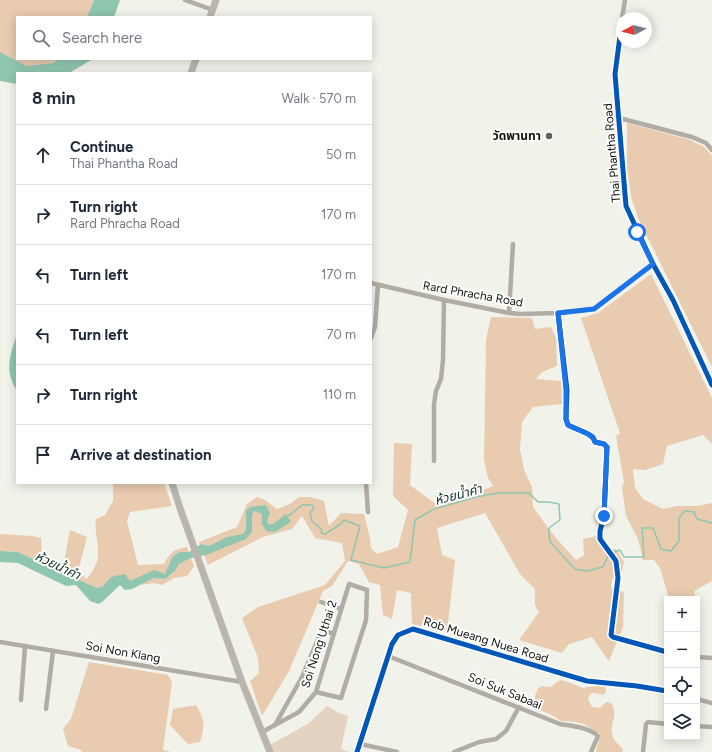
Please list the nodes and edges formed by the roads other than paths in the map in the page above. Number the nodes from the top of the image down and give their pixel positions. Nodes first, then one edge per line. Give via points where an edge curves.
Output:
1 (185, 0) edge
2 (216, 0) edge
3 (625, 0) edge
4 (623, 12) edge
5 (211, 13) edge
6 (618, 48) edge
7 (196, 60) edge
8 (191, 72) edge
9 (619, 118) junction
10 (712, 150) edge
11 (512, 244) dead end
12 (653, 264) junction
13 (372, 283) edge
14 (378, 285) junction
15 (444, 300) junction
16 (509, 312) junction
17 (558, 313) junction
18 (372, 335) edge
19 (712, 385) edge
20 (434, 461) dead end
21 (172, 484) edge
22 (366, 484) edge
23 (368, 512) dead end
24 (321, 602) dead end
25 (341, 610) junction
26 (334, 634) junction
27 (0, 642) edge
28 (25, 646) junction
29 (53, 651) junction
30 (664, 651) edge
31 (388, 656) junction
32 (700, 657) edge
33 (712, 658) edge
34 (242, 682) junction
35 (664, 690) edge
36 (316, 692) junction
37 (21, 700) dead end
38 (700, 700) edge
39 (712, 703) edge
40 (520, 707) junction
41 (46, 709) dead end
42 (664, 724) edge
43 (275, 725) junction
44 (700, 726) edge
45 (712, 727) edge
46 (262, 732) junction
47 (360, 744) junction
48 (270, 752) edge
49 (357, 752) edge
50 (397, 752) edge
51 (454, 752) edge
52 (591, 752) edge
53 (643, 752) edge

1 - 5 street
2 - 5 street
3 - 4 street
6 - 9 street, Thai Phantha Road via 615,74
7 - 8 street
9 - 10 street via 692,137 706,143
9 - 12 street, Thai Phantha Road via 626,206
11 - 16 street
12 - 17 street, Rard Phracha Road via 594,309
12 - 19 street, Thai Phantha Road via 673,300
13 - 14 street, Rard Phracha Road
14 - 15 street, Rard Phracha Road
14 - 18 street via 375,327
15 - 16 street, Rard Phracha Road
15 - 20 street via 443,360 434,404
16 - 17 street, Rard Phracha Road
17 - 30 street via 568,425 590,435 595,442 607,447 604,516 600,539 616,561 618,578 611,635
21 - 34 street
22 - 23 street
24 - 25 street
25 - 26 street, Soi Nong Uthai 2
25 - 36 street, Soi Nong Uthai 2 via 349,584 367,590 366,620 341,698
26 - 36 street, Soi Nong Uthai 2
26 - 43 street via 322,630 302,677
27 - 28 street, Soi Non Klang
28 - 29 street, Soi Non Klang
28 - 37 street
29 - 34 street, Soi Non Klang
29 - 41 street
31 - 35 street, Rob Mueang Nuea Road via 398,636 413,629 587,681
31 - 40 street, Soi Suk Sabaai
31 - 47 street, Rob Mueang Nuea Road
32 - 33 street
34 - 46 street
36 - 43 street, Soi Nong Uthai 2 via 299,712
38 - 39 street
40 - 51 street via 506,731 496,738
40 - 52 street, Soi Suk Sabaai via 560,724 596,734 598,740
42 - 53 street via 646,724
43 - 46 street, Soi Nong Uthai 2
44 - 45 street
46 - 48 street
47 - 49 street, Rob Mueang Nuea Road
47 - 50 street

